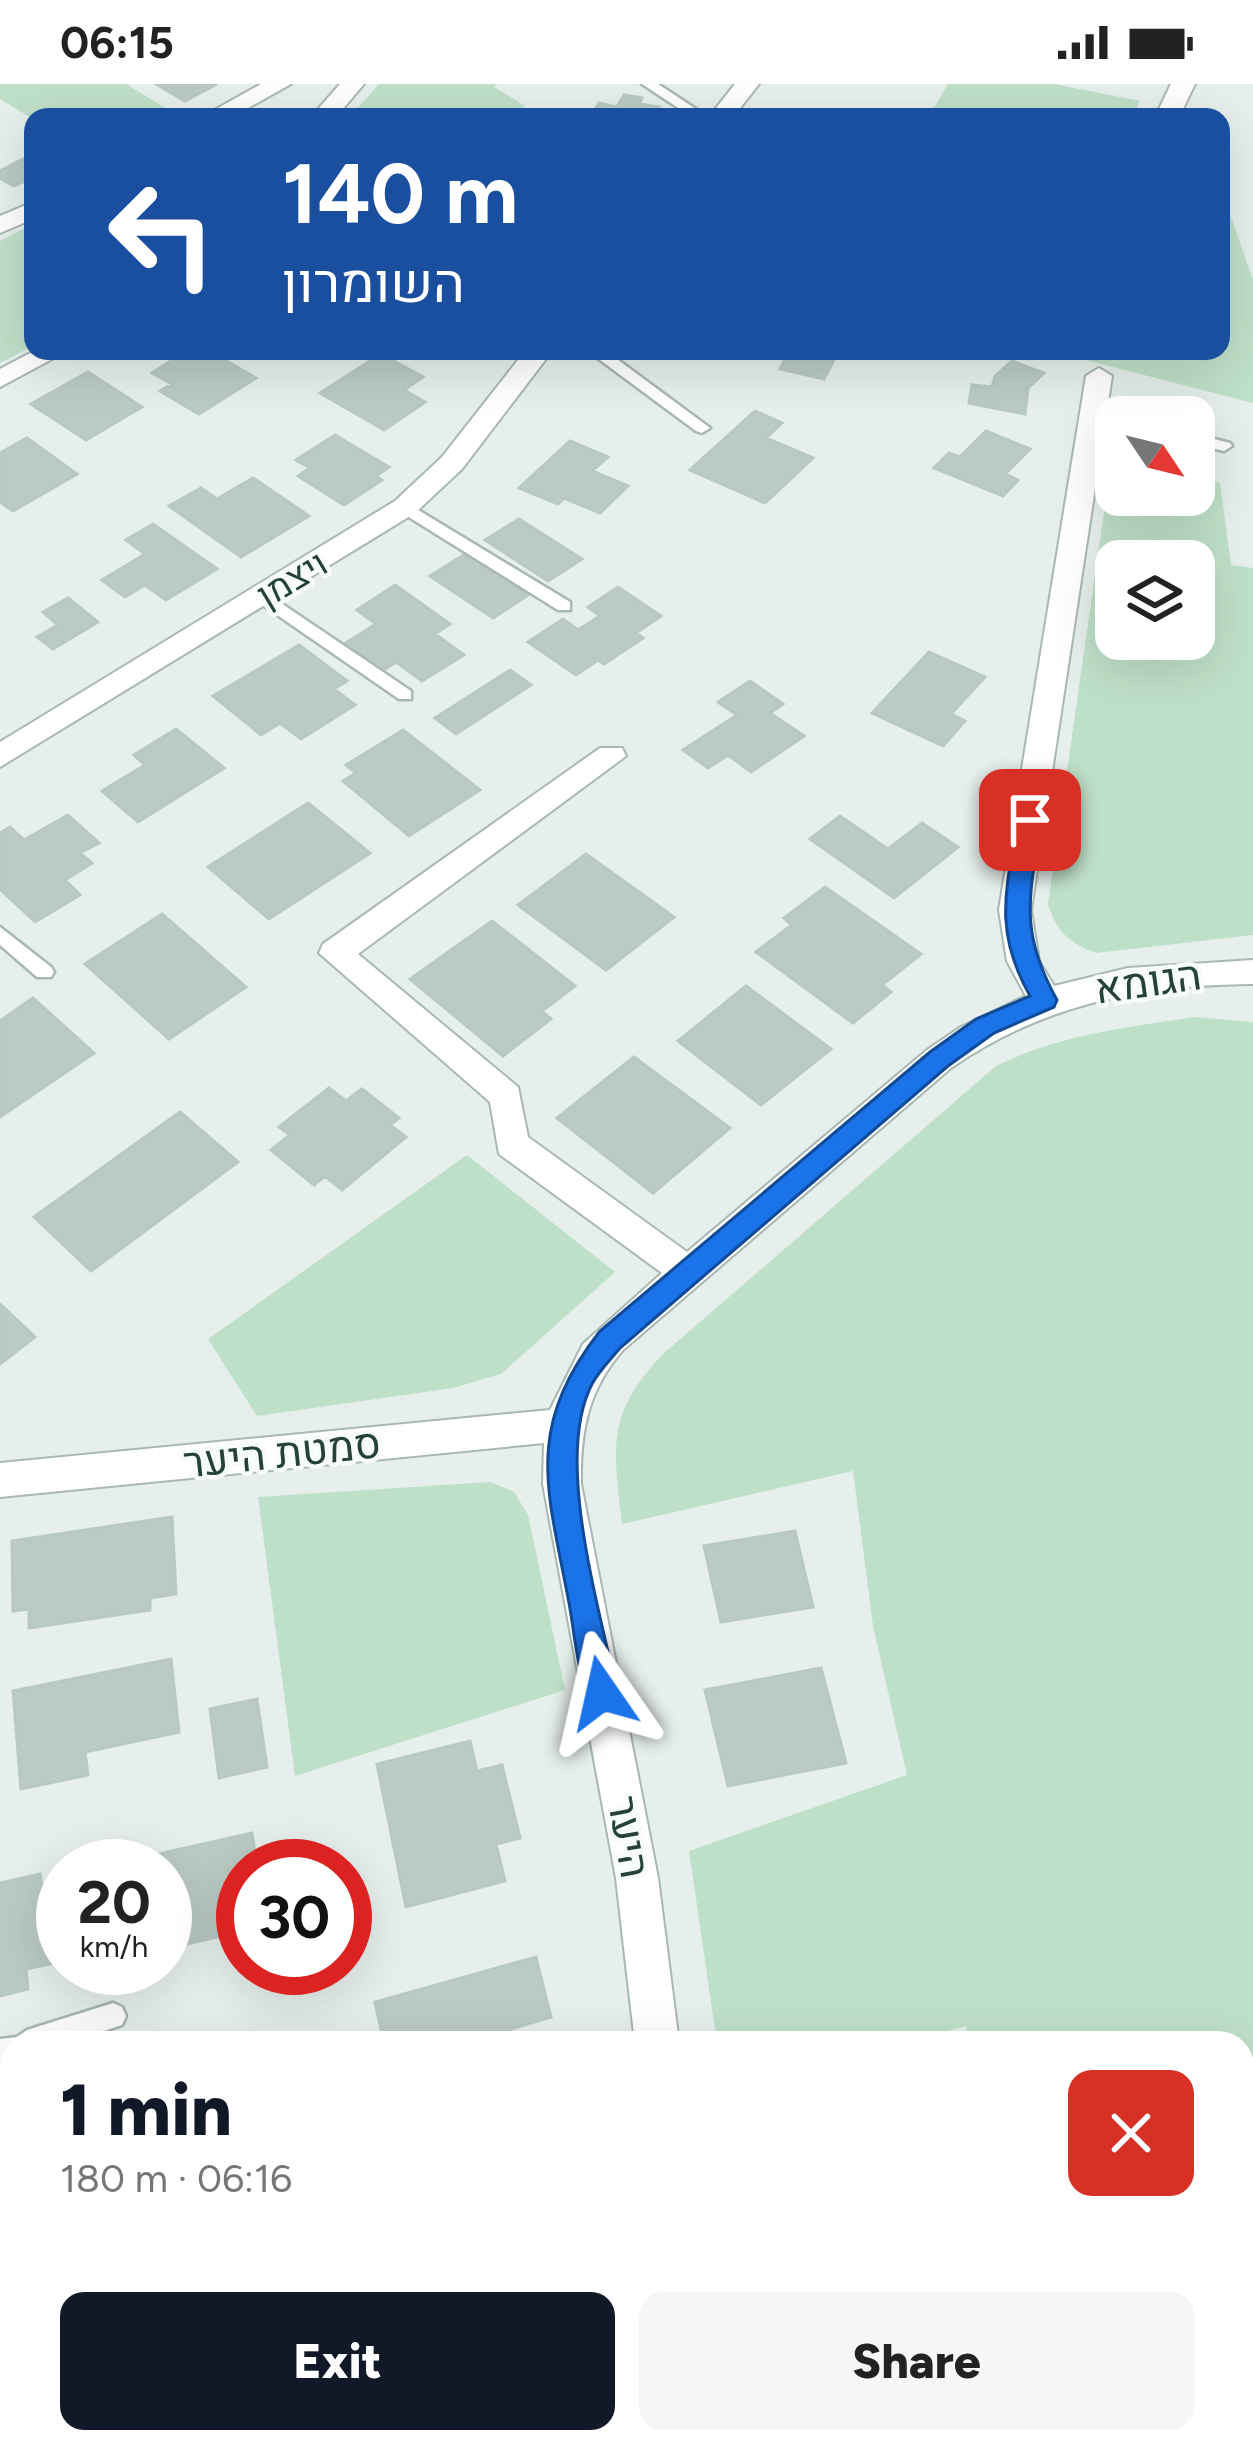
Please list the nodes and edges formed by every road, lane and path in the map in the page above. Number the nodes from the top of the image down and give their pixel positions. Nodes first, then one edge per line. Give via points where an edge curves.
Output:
1 (279, 84) edge
2 (352, 84) edge
3 (649, 84) edge
4 (747, 84) edge
5 (232, 108) edge
6 (330, 108) edge
7 (687, 108) edge
8 (729, 108) edge
9 (36, 360) edge
10 (532, 360) edge
11 (608, 360) edge
12 (1099, 376) dead end
13 (0, 379) edge
14 (1102, 396) edge
15 (702, 428) dead end
16 (1215, 444) edge
17 (1224, 446) dead end
18 (1095, 472) edge
19 (405, 507) junction
20 (262, 597) junction
21 (564, 606) dead end
22 (404, 695) dead end
23 (0, 756) edge
24 (611, 756) dead end
25 (0, 934) edge
26 (44, 972) dead end
27 (1253, 972) edge
28 (1045, 1000) junction
29 (688, 1272) junction
30 (564, 1426) junction
31 (0, 1480) edge
32 (113, 2016) dead end
33 (66, 2031) edge
34 (656, 2031) edge

1 - 5 street
2 - 6 street
3 - 7 lane
4 - 8 street
9 - 13 street
10 - 19 street, ויצמן via 452,463
11 - 15 lane
12 - 14 street
16 - 17 lane
18 - 28 street via 1016,910 1023,961
19 - 20 street, ויצמן
19 - 21 lane
20 - 22 lane
20 - 23 street, ויצמן
24 - 29 street via 335,953 506,1096 511,1144
25 - 26 lane
27 - 28 street, הגומא
28 - 29 street, היער via 954,1047
29 - 30 street, היער via 598,1351
30 - 31 street, סמטת היער
30 - 34 street, היער via 562,1484 638,1878
32 - 33 lane

